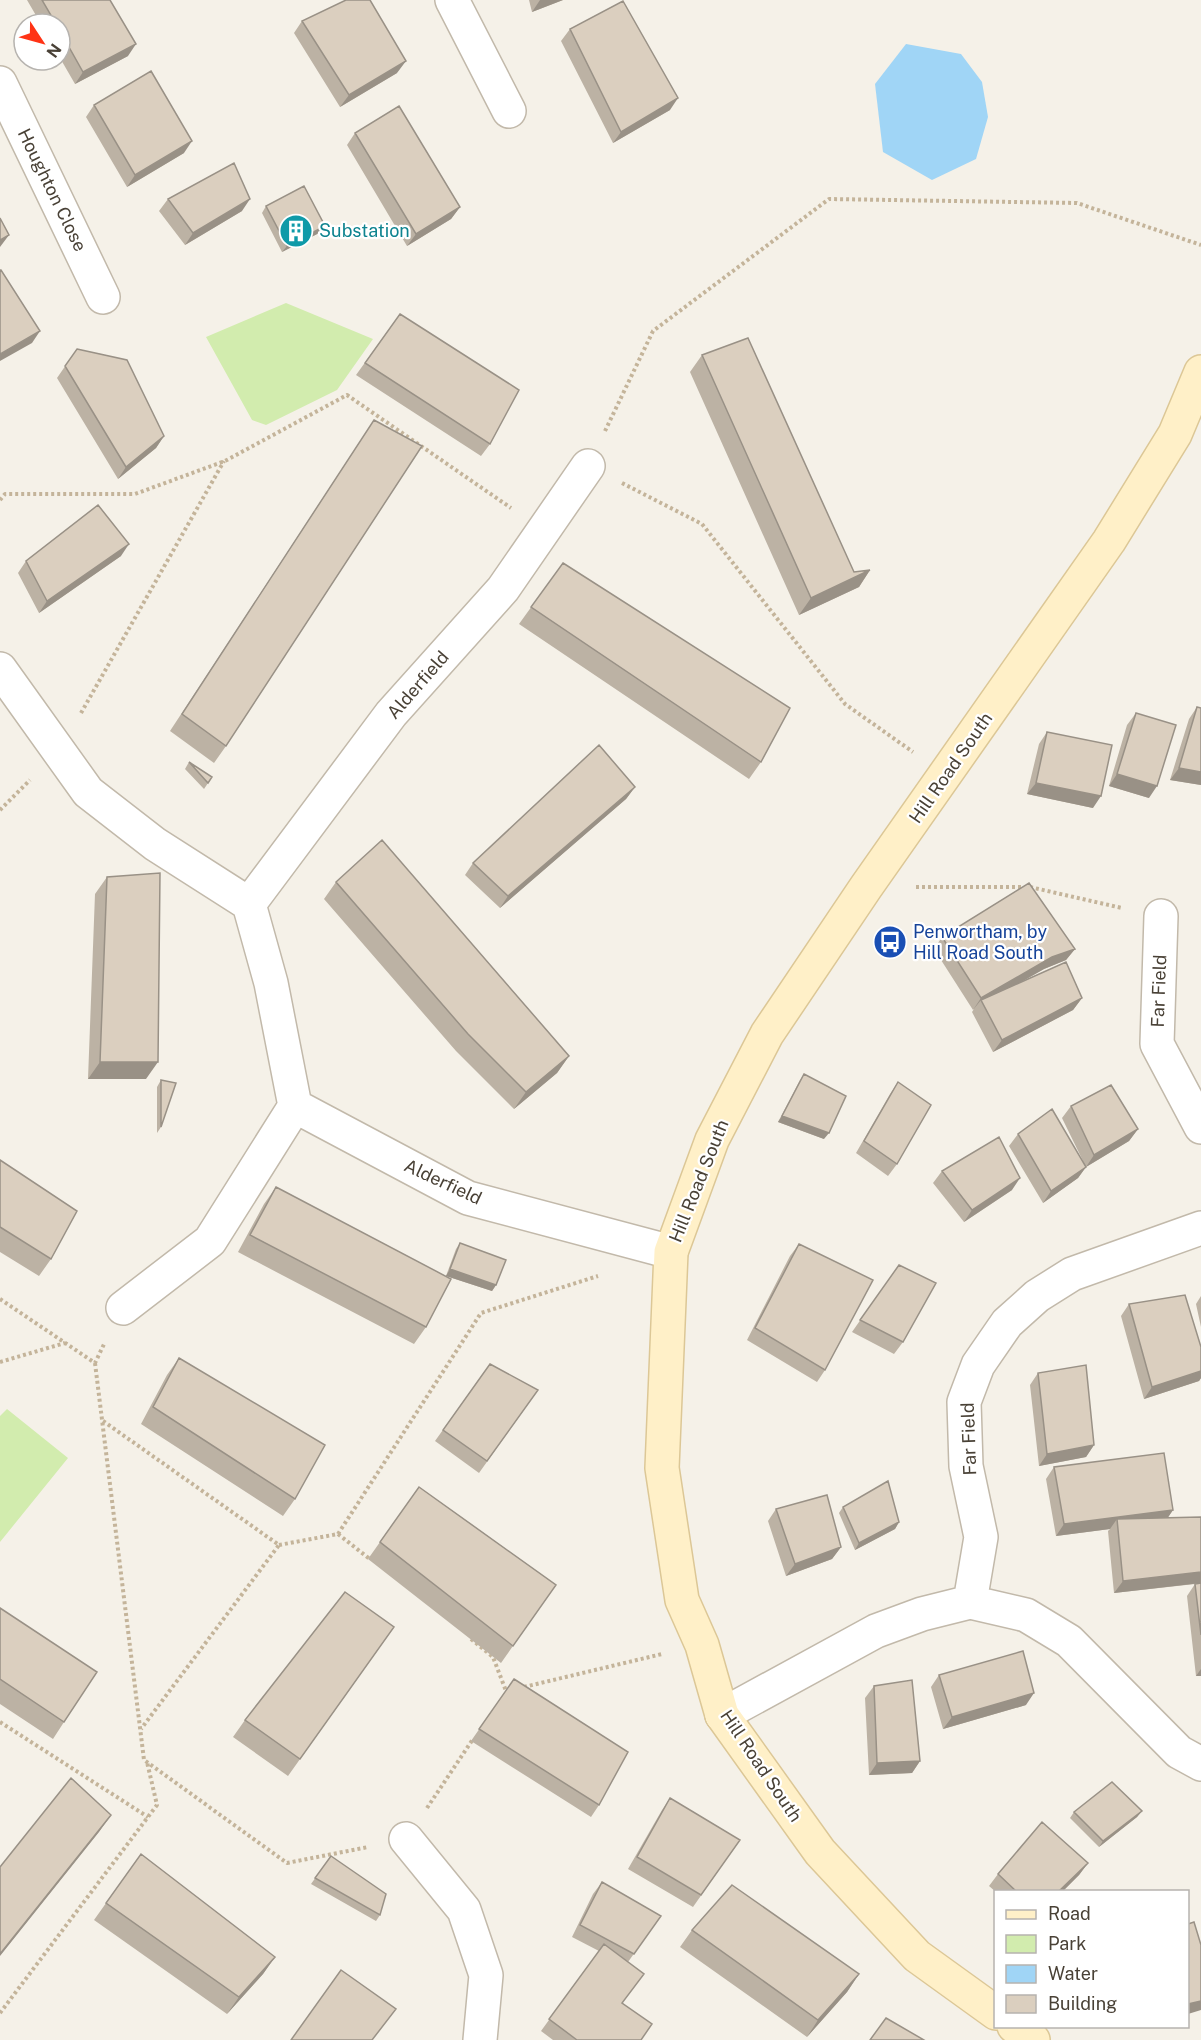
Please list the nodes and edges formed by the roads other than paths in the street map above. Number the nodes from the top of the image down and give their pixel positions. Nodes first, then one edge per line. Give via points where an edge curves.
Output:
1 (452, 0) edge
2 (0, 83) edge
3 (509, 111) dead end
4 (103, 297) dead end
5 (1201, 372) edge
6 (588, 466) road end
7 (0, 669) edge
8 (249, 904) junction
9 (1161, 916) road end
10 (295, 1106) junction
11 (1201, 1127) edge
12 (1201, 1228) edge
13 (670, 1252) junction
14 (123, 1308) road end
15 (970, 1602) junction
16 (722, 1715) junction
17 (1201, 1764) edge
18 (406, 1839) road end
19 (994, 2012) edge
20 (1017, 2028) edge
21 (480, 2040) edge
22 (1033, 2040) edge

1 - 3 street
2 - 4 street, Houghton Close
5 - 13 street, Hill Road South via 1175,434 1109,541 767,1034 712,1140
6 - 8 street, Alderfield via 503,589 392,714
7 - 8 street via 88,792 155,844
8 - 10 street via 271,983
9 - 11 street, Far Field via 1157,1044
10 - 13 street, Alderfield via 468,1198
10 - 14 street via 210,1241
12 - 15 street, Far Field via 1072,1274 1037,1296 1007,1323 978,1365 964,1402 966,1466 981,1537
13 - 16 street, Hill Road South via 662,1468 682,1600 702,1645
15 - 16 street via 876,1631
15 - 17 street via 1026,1616 1069,1641 1179,1752
16 - 19 street, Hill Road South via 828,1861 917,1956
18 - 21 street via 464,1910 486,1975
20 - 22 street

